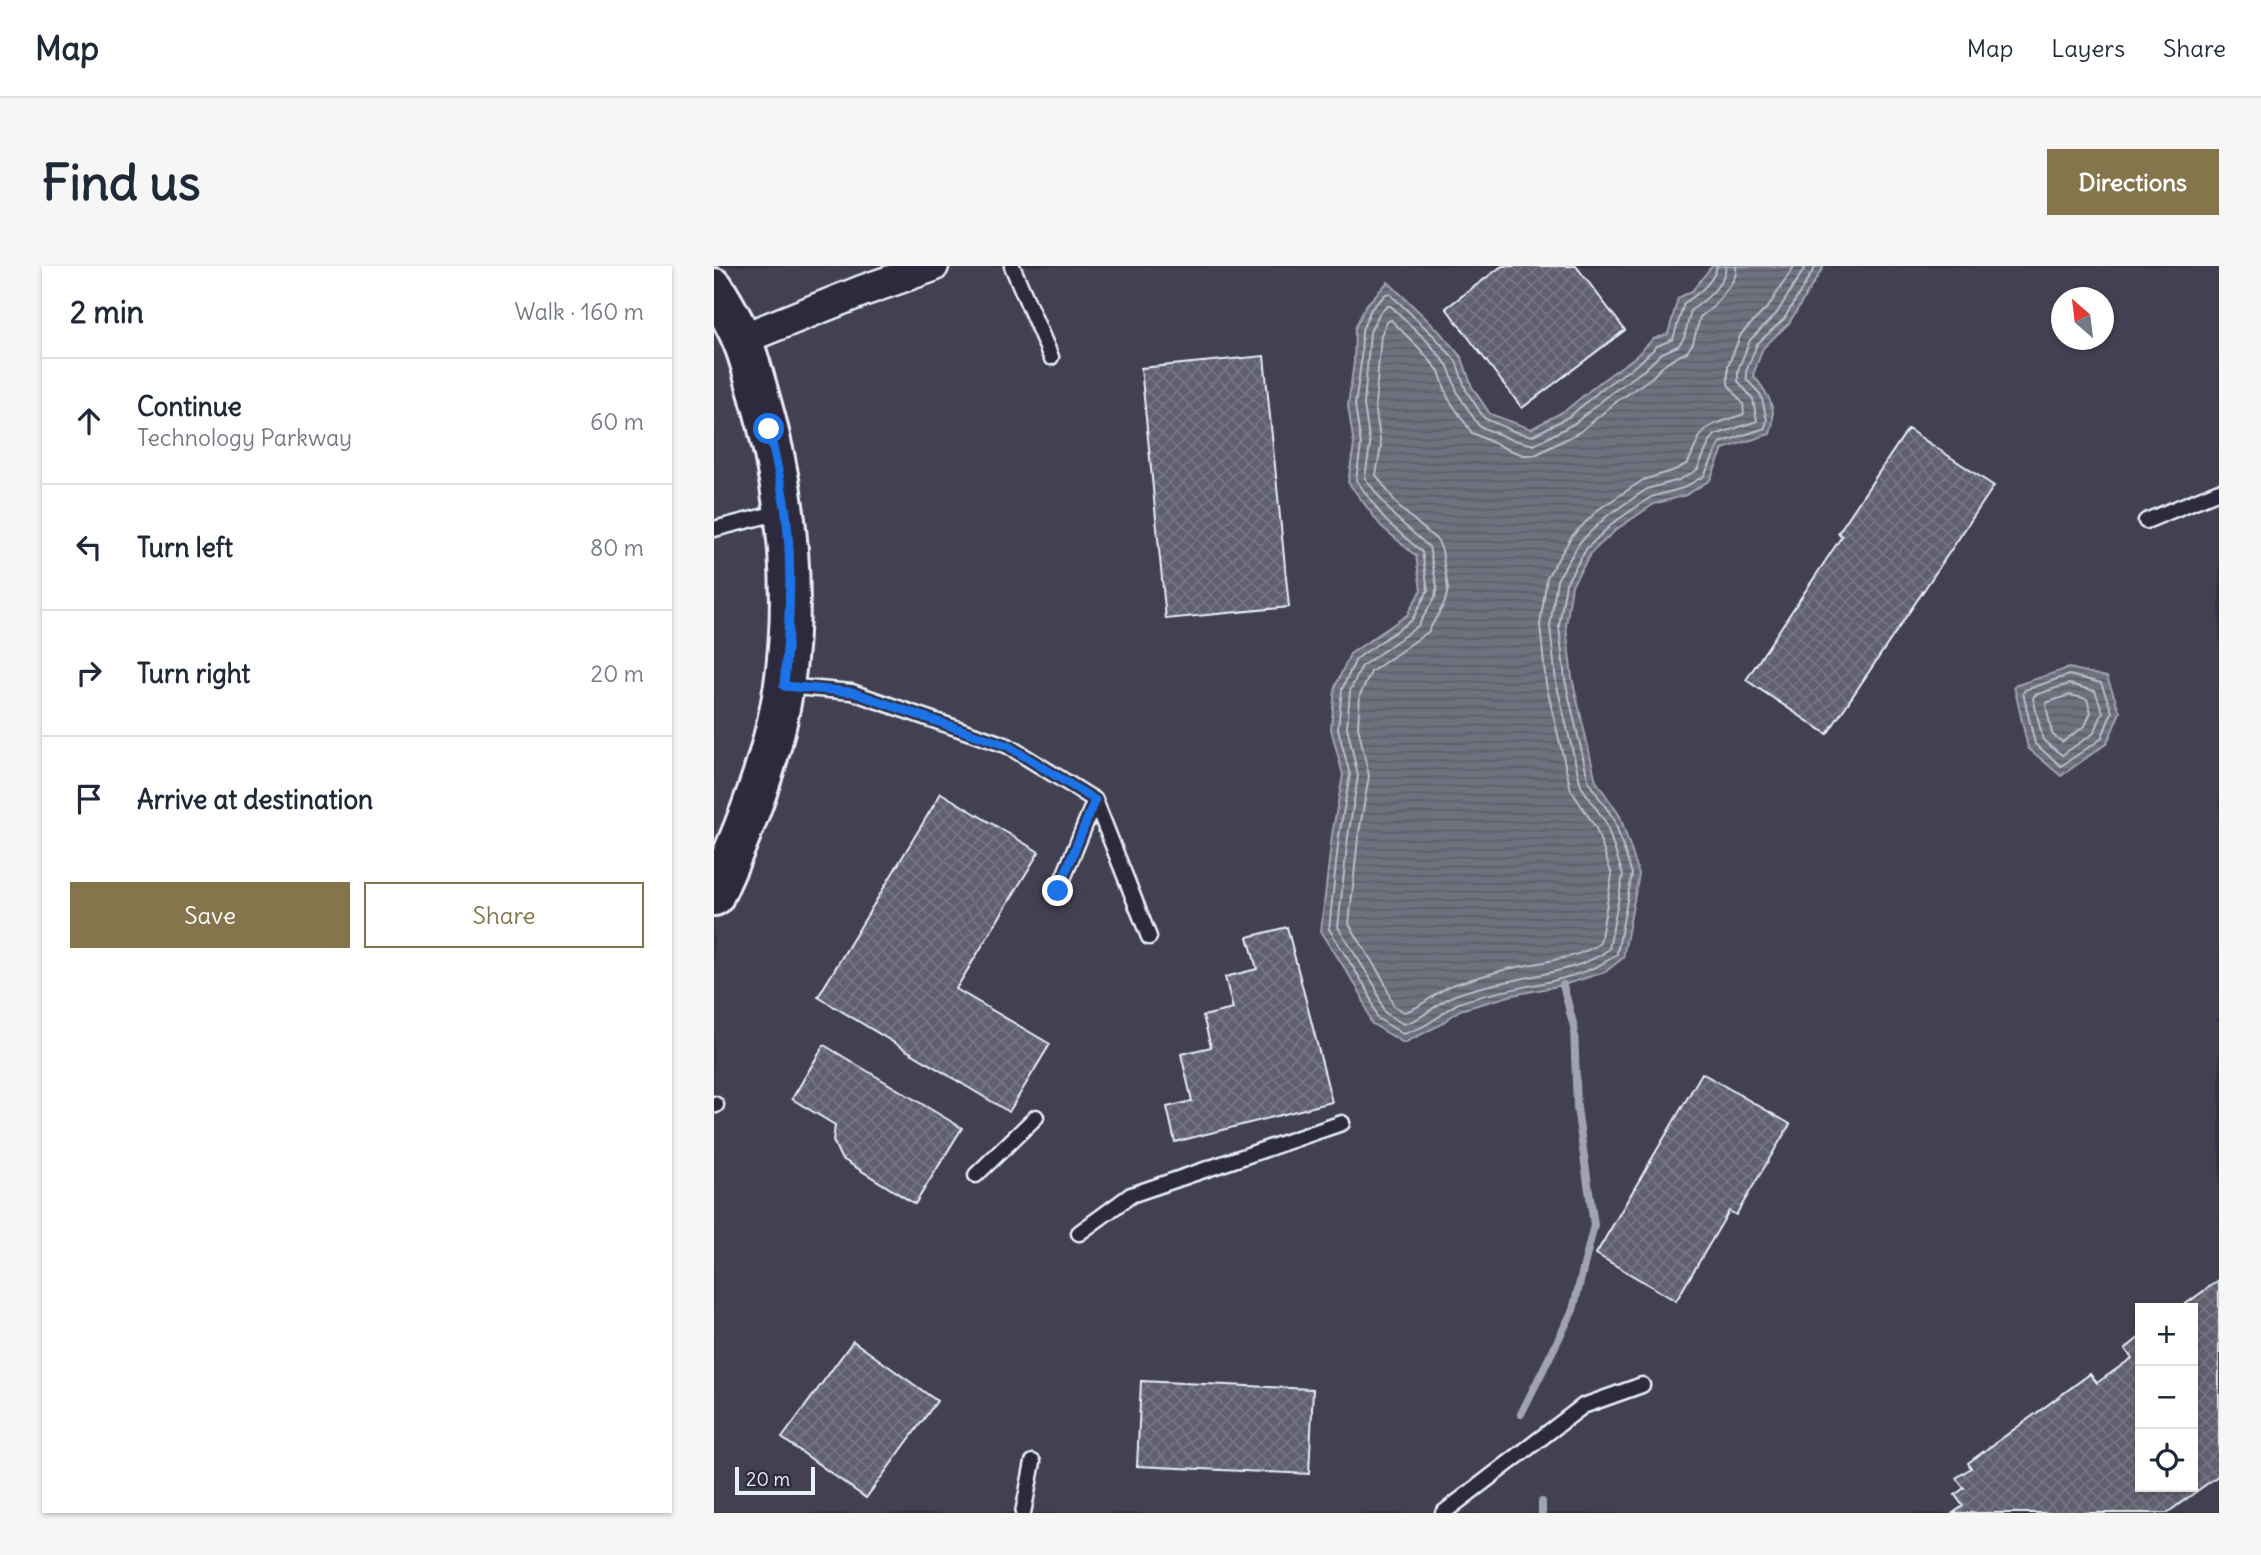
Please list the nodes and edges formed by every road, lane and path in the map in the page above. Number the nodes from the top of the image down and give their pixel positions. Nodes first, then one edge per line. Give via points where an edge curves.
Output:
1 (933, 266) edge
2 (1012, 266) edge
3 (714, 288) edge
4 (742, 339) junction
5 (1051, 357) dead end
6 (2219, 491) edge
7 (785, 511) junction
8 (2146, 521) dead end
9 (714, 529) edge
10 (784, 686) junction
11 (1095, 800) junction
12 (1058, 891) dead end
13 (714, 896) edge
14 (1149, 937) dead end
15 (1036, 1117) dead end
16 (1342, 1123) dead end
17 (976, 1175) dead end
18 (1079, 1233) dead end
19 (1642, 1385) dead end
20 (1033, 1462) dead end
21 (1023, 1513) edge
22 (1443, 1513) edge

1 - 4 street
2 - 5 lane
3 - 4 street
4 - 7 street via 769,429
6 - 8 lane
7 - 9 lane
7 - 10 street via 789,629
10 - 11 lane via 852,692 1008,746
10 - 13 street via 746,824
11 - 12 lane
11 - 14 lane
15 - 17 lane
16 - 18 lane via 1132,1195
19 - 22 lane via 1583,1406
20 - 21 lane

